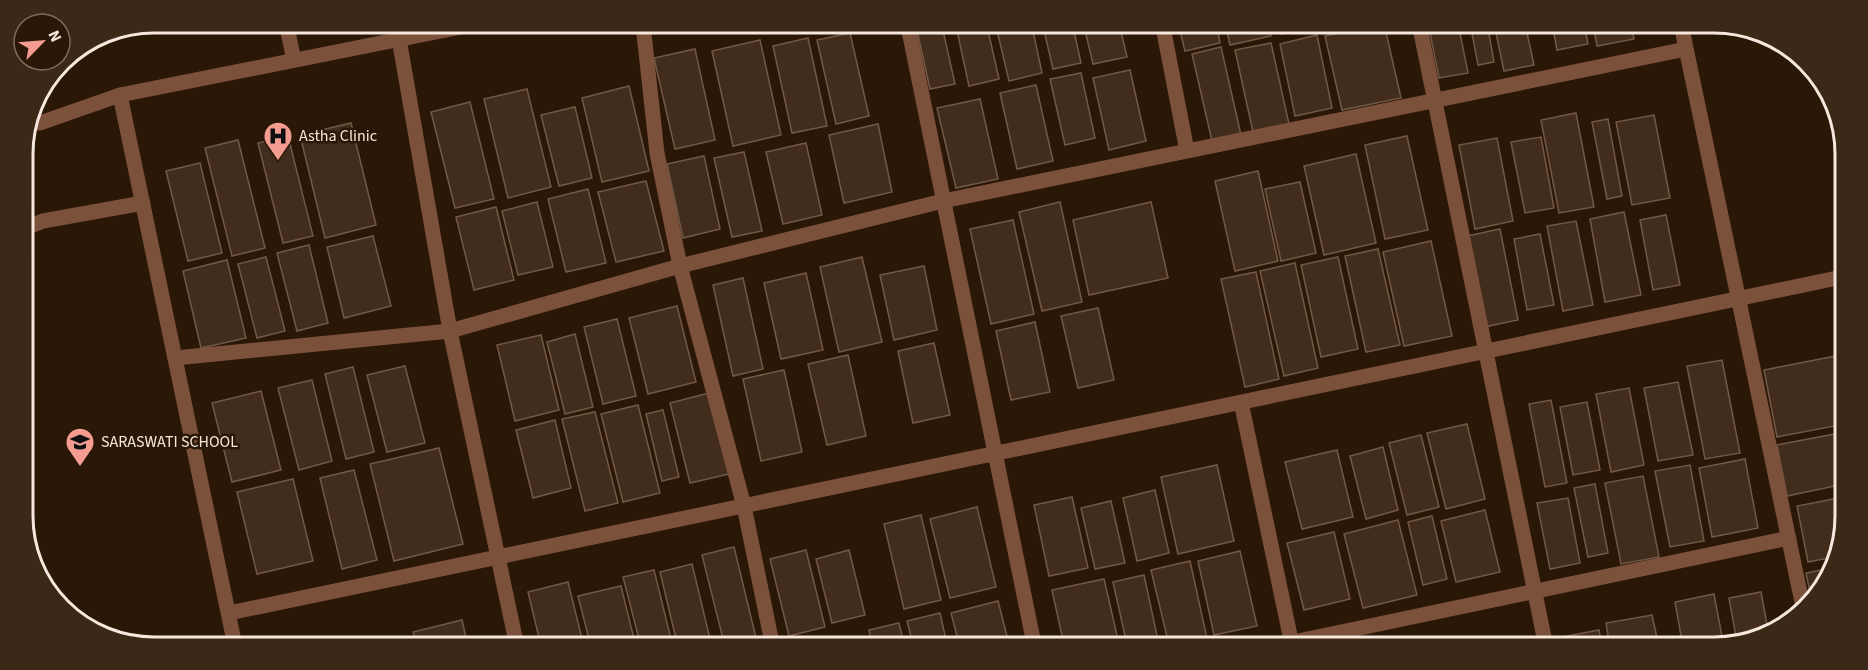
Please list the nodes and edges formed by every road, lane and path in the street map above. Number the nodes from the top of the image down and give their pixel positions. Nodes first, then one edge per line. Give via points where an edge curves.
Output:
1 (288, 33) edge
2 (430, 33) edge
3 (644, 33) edge
4 (909, 33) edge
5 (1164, 33) edge
6 (1421, 33) edge
7 (1683, 33) edge
8 (399, 39) junction
9 (1686, 49) junction
10 (294, 60) junction
11 (120, 95) junction
12 (1435, 100) junction
13 (37, 122) edge
14 (1187, 151) junction
15 (943, 201) junction
16 (143, 203) junction
17 (33, 225) edge
18 (680, 266) junction
19 (1835, 278) edge
20 (1739, 299) junction
21 (450, 331) junction
22 (1486, 351) junction
23 (175, 358) junction
24 (1241, 402) junction
25 (995, 454) junction
26 (744, 506) junction
27 (1789, 538) junction
28 (499, 557) junction
29 (1534, 591) junction
30 (1801, 600) edge
31 (229, 613) junction
32 (233, 637) edge
33 (515, 637) edge
34 (771, 637) edge
35 (1033, 637) edge
36 (1285, 637) edge
37 (1324, 637) edge
38 (1543, 637) edge

1 - 10 street
2 - 8 street
3 - 18 street via 657,153
4 - 15 street
5 - 14 street
6 - 12 street
7 - 9 street
8 - 10 street
8 - 21 street
9 - 12 street
9 - 20 street
10 - 11 street
11 - 13 street
11 - 16 street
12 - 14 street
12 - 22 street
14 - 15 street
15 - 18 street
15 - 25 street
16 - 17 street
16 - 23 street
18 - 21 street
18 - 26 street
19 - 20 street
20 - 22 street
20 - 27 street
21 - 23 street
21 - 28 street
22 - 24 street
22 - 29 street
23 - 31 street
24 - 25 street
24 - 36 street
25 - 26 street
25 - 35 street
26 - 28 street
26 - 34 street
27 - 29 street
27 - 30 street
28 - 31 street
28 - 33 street
29 - 37 street
29 - 38 street
31 - 32 street

